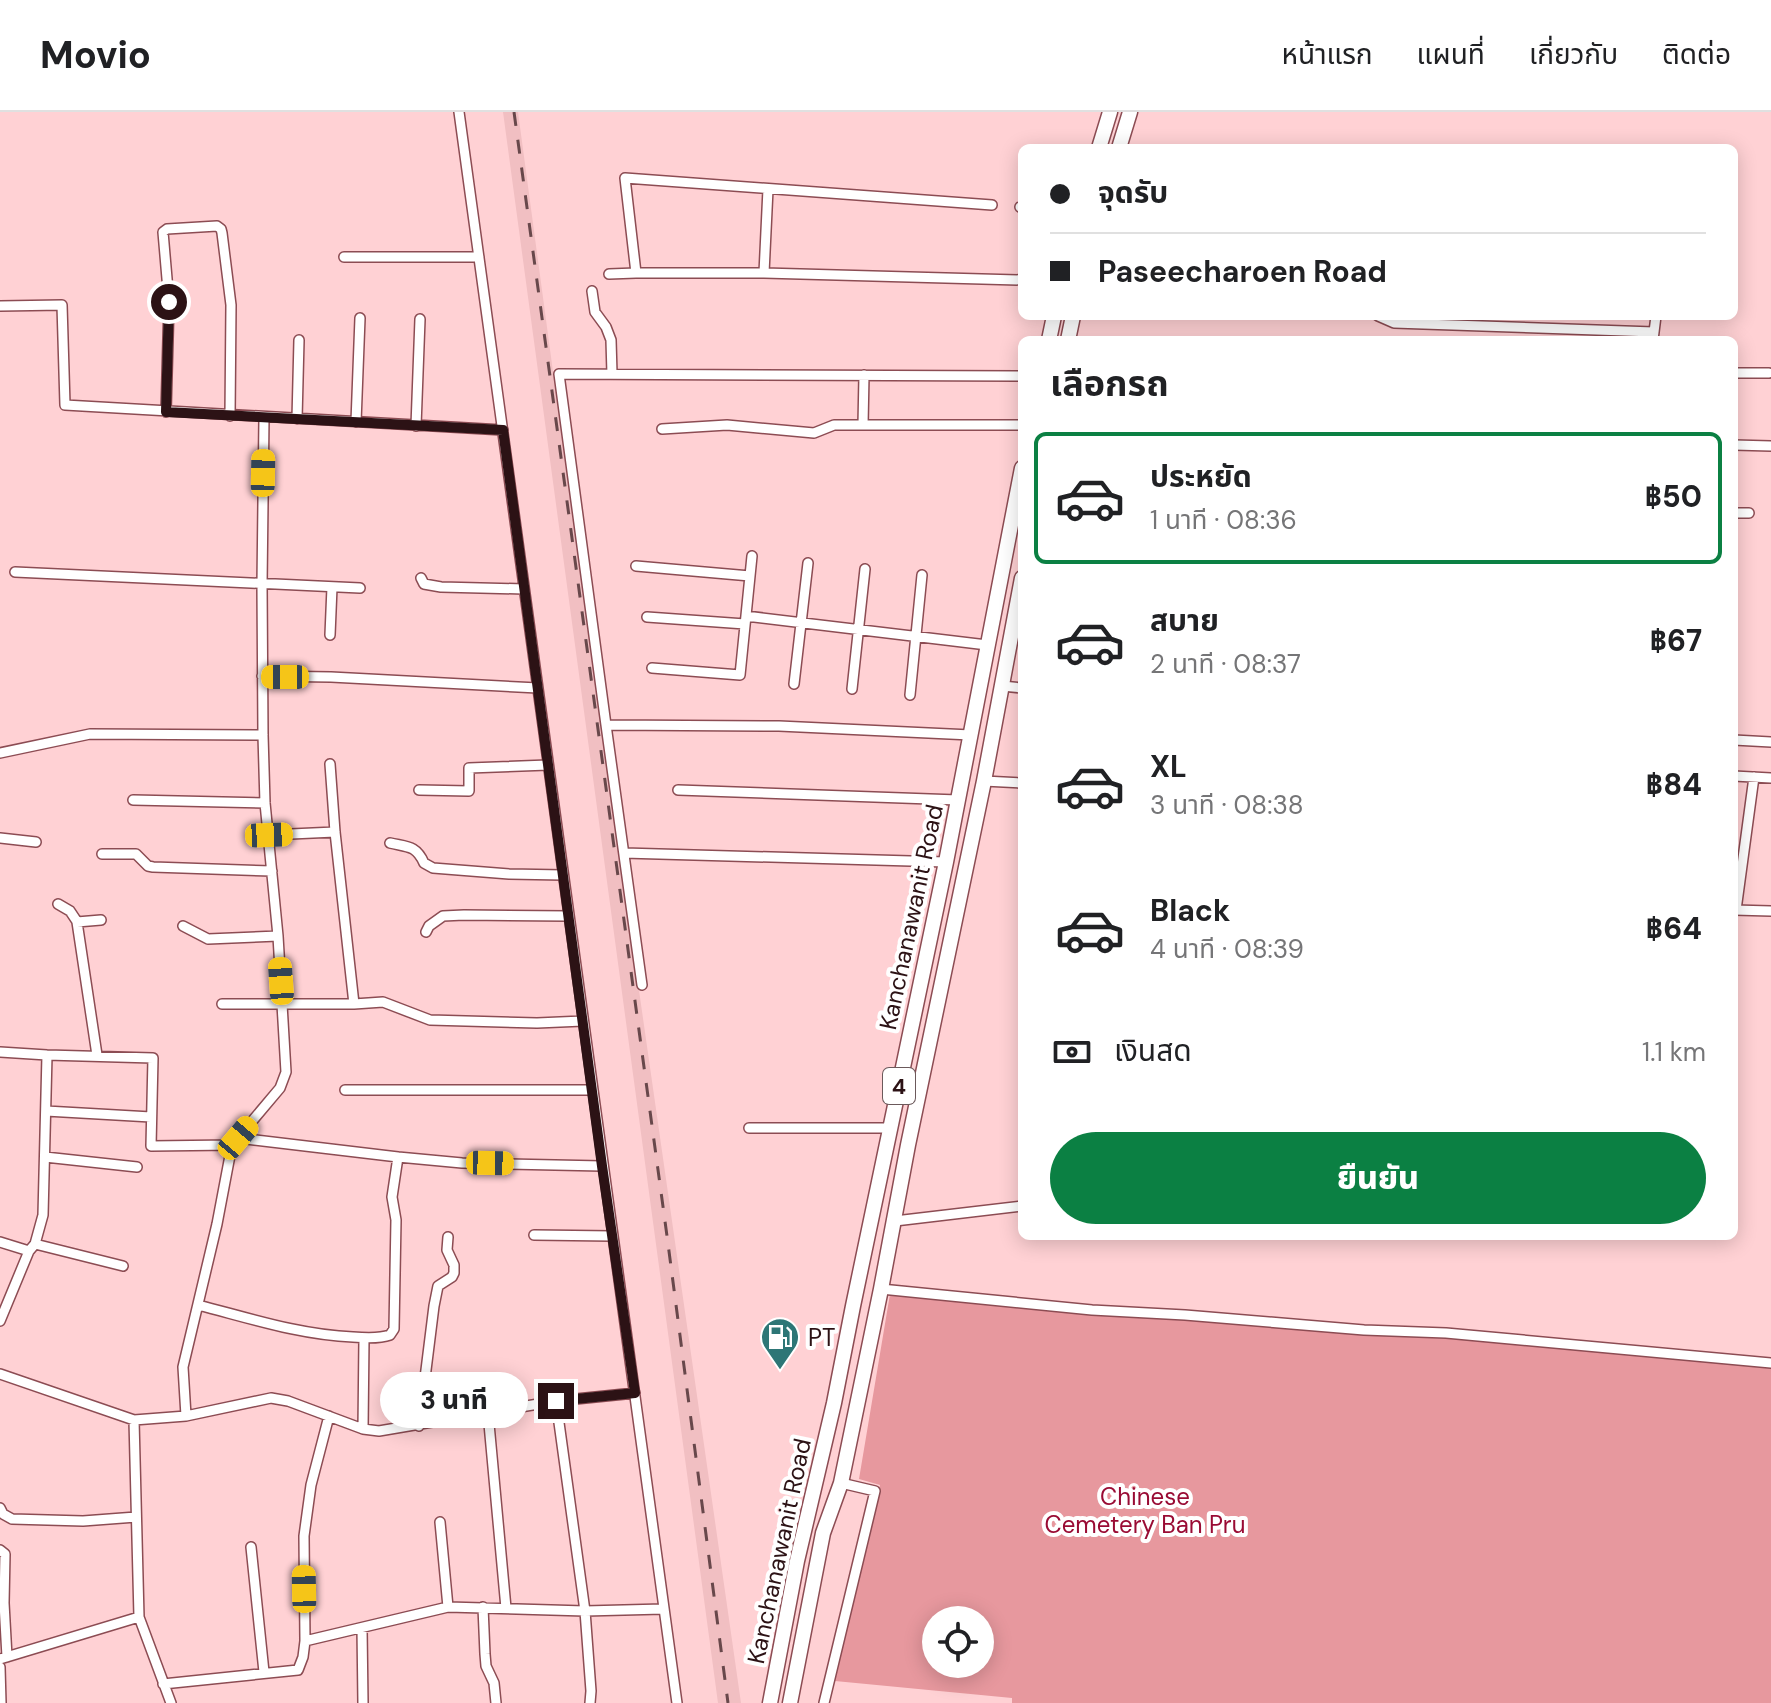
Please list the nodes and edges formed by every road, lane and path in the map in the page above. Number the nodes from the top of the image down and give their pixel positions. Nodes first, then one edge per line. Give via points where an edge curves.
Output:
1 (459, 112) edge
2 (1110, 112) edge
3 (1130, 112) edge
4 (1100, 144) edge
5 (1120, 144) edge
6 (768, 189) junction
7 (992, 205) dead end
8 (344, 257) dead end
9 (479, 257) junction
10 (636, 273) junction
11 (764, 273) junction
12 (609, 274) dead end
13 (1018, 280) edge
14 (592, 291) dead end
15 (0, 306) edge
16 (360, 318) dead end
17 (420, 319) dead end
18 (1387, 320) edge
19 (1654, 336) edge
20 (299, 340) dead end
21 (1738, 373) edge
22 (1769, 373) dead end
23 (612, 374) junction
24 (864, 375) junction
25 (1018, 376) edge
26 (166, 412) junction
27 (230, 416) junction
28 (264, 417) junction
29 (297, 419) junction
30 (356, 422) junction
31 (863, 425) junction
32 (1018, 425) edge
33 (416, 426) junction
34 (662, 429) dead end
35 (503, 430) junction
36 (1738, 445) edge
37 (1771, 446) edge
38 (1018, 488) edge
39 (1738, 513) edge
40 (1749, 513) dead end
41 (752, 556) dead end
42 (808, 563) dead end
43 (636, 566) dead end
44 (865, 569) dead end
45 (15, 572) dead end
46 (922, 575) dead end
47 (750, 576) junction
48 (421, 578) dead end
49 (262, 585) junction
50 (332, 587) junction
51 (360, 588) dead end
52 (524, 589) junction
53 (1018, 600) edge
54 (647, 617) dead end
55 (746, 620) junction
56 (801, 623) junction
57 (859, 629) junction
58 (330, 635) dead end
59 (917, 636) junction
60 (987, 645) junction
61 (652, 668) dead end
62 (262, 676) junction
63 (794, 684) dead end
64 (1002, 686) junction
65 (538, 688) junction
66 (1018, 688) edge
67 (852, 689) dead end
68 (910, 695) dead end
69 (606, 725) junction
70 (263, 735) junction
71 (971, 735) junction
72 (1738, 740) edge
73 (1771, 742) edge
74 (0, 753) edge
75 (330, 764) dead end
76 (548, 765) junction
77 (1738, 776) edge
78 (1754, 777) junction
79 (1771, 778) edge
80 (984, 781) junction
81 (1018, 783) edge
82 (419, 790) dead end
83 (678, 790) dead end
84 (133, 800) dead end
85 (958, 800) junction
86 (265, 803) junction
87 (335, 832) junction
88 (269, 835) junction
89 (0, 838) edge
90 (36, 842) dead end
91 (390, 843) dead end
92 (624, 853) junction
93 (102, 854) dead end
94 (946, 862) junction
95 (272, 871) junction
96 (563, 875) junction
97 (1738, 889) edge
98 (58, 904) dead end
99 (1738, 910) edge
100 (1771, 911) edge
101 (568, 916) junction
102 (101, 920) dead end
103 (78, 923) junction
104 (183, 926) dead end
105 (426, 932) dead end
106 (278, 936) junction
107 (642, 985) dead end
108 (222, 1004) dead end
109 (283, 1004) junction
110 (354, 1004) junction
111 (583, 1021) junction
112 (0, 1052) edge
113 (47, 1055) junction
114 (97, 1055) junction
115 (345, 1090) dead end
116 (592, 1090) junction
117 (46, 1111) junction
118 (151, 1117) junction
119 (749, 1128) dead end
120 (889, 1128) junction
121 (235, 1142) junction
122 (45, 1157) junction
123 (398, 1157) junction
124 (602, 1166) junction
125 (137, 1167) dead end
126 (1018, 1206) edge
127 (895, 1221) junction
128 (534, 1235) dead end
129 (612, 1236) junction
130 (448, 1237) dead end
131 (0, 1242) edge
132 (32, 1247) junction
133 (123, 1266) dead end
134 (881, 1289) junction
135 (198, 1305) junction
136 (0, 1321) edge
137 (364, 1338) junction
138 (1771, 1363) edge
139 (0, 1374) edge
140 (635, 1393) junction
141 (556, 1401) junction
142 (488, 1413) junction
143 (186, 1416) junction
144 (329, 1416) junction
145 (134, 1420) junction
146 (419, 1426) junction
147 (363, 1429) junction
148 (841, 1483) junction
149 (1, 1513) edge
150 (136, 1517) junction
151 (440, 1522) dead end
152 (251, 1547) dead end
153 (0, 1550) edge
154 (797, 1561) junction
155 (818, 1565) junction
156 (448, 1607) junction
157 (483, 1607) junction
158 (506, 1608) junction
159 (663, 1609) junction
160 (585, 1611) junction
161 (139, 1617) junction
162 (362, 1628) junction
163 (305, 1641) junction
164 (4, 1658) edge
165 (0, 1667) edge
166 (264, 1672) junction
167 (163, 1684) junction
168 (1, 1703) edge
169 (171, 1703) edge
170 (363, 1703) edge
171 (496, 1703) edge
172 (590, 1703) edge
173 (677, 1703) edge
174 (770, 1703) edge
175 (790, 1703) edge
176 (824, 1703) edge

1 - 9 street
2 - 4 highway
3 - 5 highway
6 - 7 street
6 - 10 street via 625,178
6 - 11 street
8 - 9 street
9 - 35 street
10 - 11 street
10 - 12 street
11 - 13 street
14 - 23 street via 595,312 611,340
15 - 26 street via 62,305 65,405
16 - 30 street
17 - 33 street
18 - 19 street
20 - 29 street
21 - 22 street
23 - 24 street
23 - 69 street via 559,374
24 - 25 street
24 - 31 street
26 - 27 street
26 - 27 street via 169,302 163,232 217,226 231,305
27 - 28 street
28 - 29 street
28 - 49 street
29 - 30 street
30 - 33 street
31 - 32 street
31 - 34 street via 834,425 814,433 727,425
33 - 35 street
35 - 52 street
36 - 37 street
38 - 60 highway, Kanchanawanit Road / 4
39 - 40 street
41 - 47 street
42 - 56 street
43 - 47 street
44 - 57 street
45 - 49 street
46 - 59 street
47 - 55 street
48 - 52 street via 424,584 441,587
49 - 50 street
49 - 62 street
50 - 51 street
50 - 58 street
52 - 65 street
53 - 64 highway, Kanchanawanit Road / 4
54 - 55 street
55 - 56 street
55 - 61 street via 740,675
56 - 57 street
56 - 63 street
57 - 59 street
57 - 67 street
59 - 60 street
59 - 68 street
60 - 71 highway, Kanchanawanit Road / 4
62 - 65 street
62 - 70 street
64 - 66 street
64 - 80 highway, Kanchanawanit Road / 4
65 - 76 street
69 - 71 street
69 - 92 street
70 - 74 street via 90,734
70 - 86 street
71 - 85 highway, Kanchanawanit Road / 4
72 - 73 street
75 - 87 street
76 - 82 street via 469,768 469,791
76 - 96 street
77 - 78 street
78 - 79 street
78 - 97 street
80 - 81 street
80 - 127 highway, Kanchanawanit Road / 4
83 - 85 street
84 - 86 street
85 - 94 highway, Kanchanawanit Road / 4
86 - 88 street
87 - 88 street
87 - 110 street
88 - 95 street
89 - 90 street
91 - 96 street via 415,849 433,868
92 - 94 street
92 - 107 street
93 - 95 street via 136,854 153,867
94 - 120 highway, Kanchanawanit Road / 4
95 - 106 street
96 - 101 street
98 - 103 street
99 - 100 street
101 - 105 street via 443,916
101 - 111 street
102 - 103 street
103 - 114 street
104 - 106 street via 208,939
106 - 109 street
108 - 109 street
109 - 110 street
109 - 121 street via 285,1077
110 - 111 street via 385,1002 437,1021
111 - 116 street
112 - 113 street
113 - 114 street
113 - 117 street
114 - 118 street via 153,1058
115 - 116 street
116 - 124 street
117 - 118 street
117 - 122 street
118 - 121 street via 151,1146
119 - 120 street
120 - 154 highway, Kanchanawanit Road / 4
121 - 123 street
121 - 135 street
122 - 125 street
122 - 132 street via 43,1215
123 - 124 street
123 - 137 street via 392,1197 394,1331
124 - 129 street
126 - 127 street
127 - 134 highway, Kanchanawanit Road / 4
128 - 129 street
129 - 140 street
130 - 146 street via 454,1273 438,1286
131 - 132 street
132 - 133 street
132 - 136 street
134 - 138 street
134 - 148 highway, Kanchanawanit Road / 4
135 - 137 street via 314,1334
135 - 143 street via 183,1367
137 - 147 street
139 - 145 street
140 - 141 street
140 - 159 street
141 - 142 street
141 - 160 street
142 - 146 street
142 - 158 street
143 - 144 street via 271,1398
143 - 145 street
144 - 147 street
144 - 163 street via 304,1536
145 - 150 street
146 - 147 street
148 - 155 highway, Kanchanawanit Road / 4
148 - 176 street via 875,1491
149 - 150 street via 12,1519
150 - 161 street
151 - 156 street
152 - 166 street
153 - 164 street via 5,1554
154 - 155 highway
154 - 174 highway, Kanchanawanit Road / 4
155 - 175 highway, Kanchanawanit Road / 4
156 - 157 street
156 - 162 street
157 - 158 street
157 - 171 street via 486,1666
158 - 160 street
159 - 160 street
159 - 173 street
160 - 172 street
161 - 164 street
161 - 167 street
162 - 163 street
162 - 170 street
163 - 166 street via 298,1670
165 - 168 street
166 - 167 street
167 - 169 street

